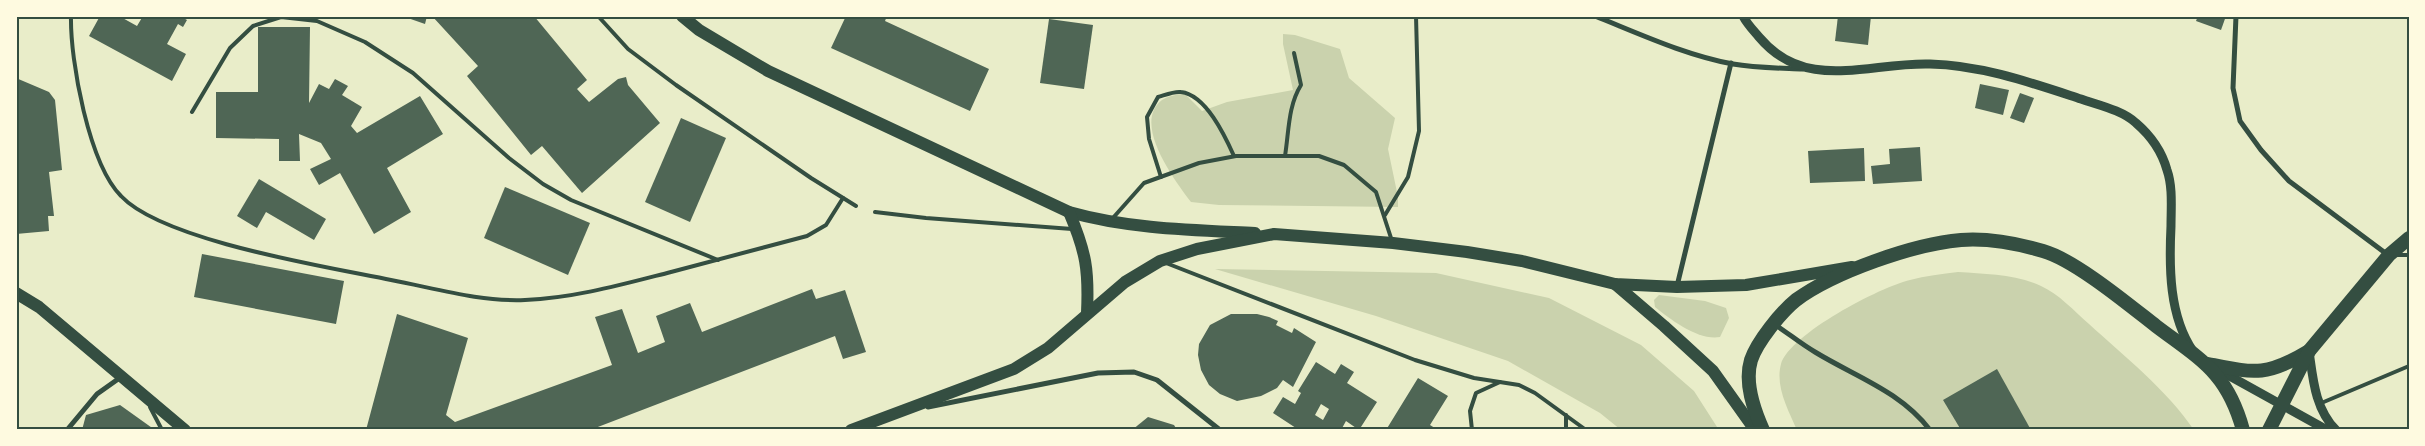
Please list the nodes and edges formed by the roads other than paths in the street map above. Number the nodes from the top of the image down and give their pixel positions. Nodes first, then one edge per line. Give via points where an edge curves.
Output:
1 (71, 16) edge
2 (598, 16) edge
3 (682, 16) edge
4 (1416, 16) edge
5 (1594, 16) edge
6 (1743, 16) edge
7 (2236, 16) edge
8 (1294, 53) dead end
9 (1731, 63) junction
10 (1811, 70) junction
11 (192, 112) dead end
12 (1234, 156) junction
13 (1285, 156) junction
14 (1161, 177) junction
15 (843, 198) junction
16 (856, 206) dead end
17 (875, 212) dead end
18 (1069, 212) junction
19 (1385, 215) junction
20 (1110, 221) junction
21 (1076, 229) junction
22 (1274, 234) junction
23 (2409, 238) edge
24 (1393, 243) junction
25 (2389, 255) junction
26 (2409, 256) edge
27 (718, 260) junction
28 (1160, 262) junction
29 (1874, 262) junction
30 (1614, 284) junction
31 (1677, 287) junction
32 (16, 293) edge
33 (1087, 313) junction
34 (1773, 324) junction
35 (2310, 351) junction
36 (2204, 362) junction
37 (2409, 366) edge
38 (121, 377) junction
39 (1502, 381) junction
40 (145, 397) junction
41 (2319, 404) junction
42 (2280, 406) junction
43 (898, 413) junction
44 (1566, 415) junction
45 (68, 430) edge
46 (162, 430) edge
47 (185, 430) edge
48 (851, 430) edge
49 (1220, 430) edge
50 (1472, 430) edge
51 (1566, 430) edge
52 (1586, 430) edge
53 (1755, 430) edge
54 (1763, 430) edge
55 (1930, 430) edge
56 (2243, 430) edge
57 (2269, 430) edge
58 (2327, 430) edge
59 (2336, 430) edge

1 - 27 lane via 71,42 78,81 96,155 107,179 122,198 182,230 247,249 353,272 476,297 524,300 587,293
2 - 15 lane via 628,49 676,85
3 - 18 main road via 699,30 768,71
4 - 19 lane via 1419,131 1408,177
5 - 9 street via 1666,45
6 - 10 street via 1765,45 1784,61
7 - 25 street via 2233,88 2240,121 2289,181
8 - 13 lane via 1301,84 1290,109
9 - 10 street via 1758,68
9 - 31 street
10 - 36 street via 1930,64 1983,70 2107,108 2135,122 2157,146 2168,170 2172,196 2170,252 2174,298 2184,335
11 - 27 lane via 230,48 253,26 281,17 317,21 366,42 413,73 543,184 571,200
12 - 13 lane
12 - 14 lane via 1199,163
12 - 14 lane via 1214,118 1194,96 1180,92 1158,97 1147,118 1148,139
13 - 19 lane via 1319,156 1344,165 1376,192
14 - 20 lane via 1144,183
15 - 16 lane
15 - 27 lane via 826,225 807,236
17 - 21 lane
18 - 20 main road
18 - 21 main road
19 - 24 lane
20 - 22 main road
21 - 33 main road via 1089,277
22 - 24 main road
22 - 28 main road via 1197,249
23 - 25 highway
24 - 30 main road via 1522,261
25 - 26 lane
25 - 35 highway
28 - 33 main road via 1125,282
28 - 39 lane via 1193,272 1415,360 1474,378
29 - 31 main road via 1746,285
29 - 34 highway via 1816,287 1794,301
29 - 36 highway via 1930,244 1963,240 2045,251 2078,268
30 - 31 main road
30 - 53 main road via 1713,371
32 - 38 main road
33 - 43 main road via 1048,348 1014,370
34 - 54 highway via 1751,361 1750,387
34 - 55 street via 1815,352 1902,400
35 - 36 highway via 2286,364 2256,372
35 - 41 street via 2314,391
35 - 42 highway
36 - 42 street
36 - 56 highway via 2229,393
37 - 41 lane
38 - 40 main road
38 - 45 street via 97,394 76,416
39 - 44 lane via 1535,393
39 - 50 lane via 1476,393 1470,412
40 - 46 lane
40 - 47 main road
41 - 59 street
42 - 57 highway
42 - 58 street
43 - 48 main road
43 - 49 street via 1098,373 1134,372 1158,380
44 - 51 lane
44 - 52 lane

